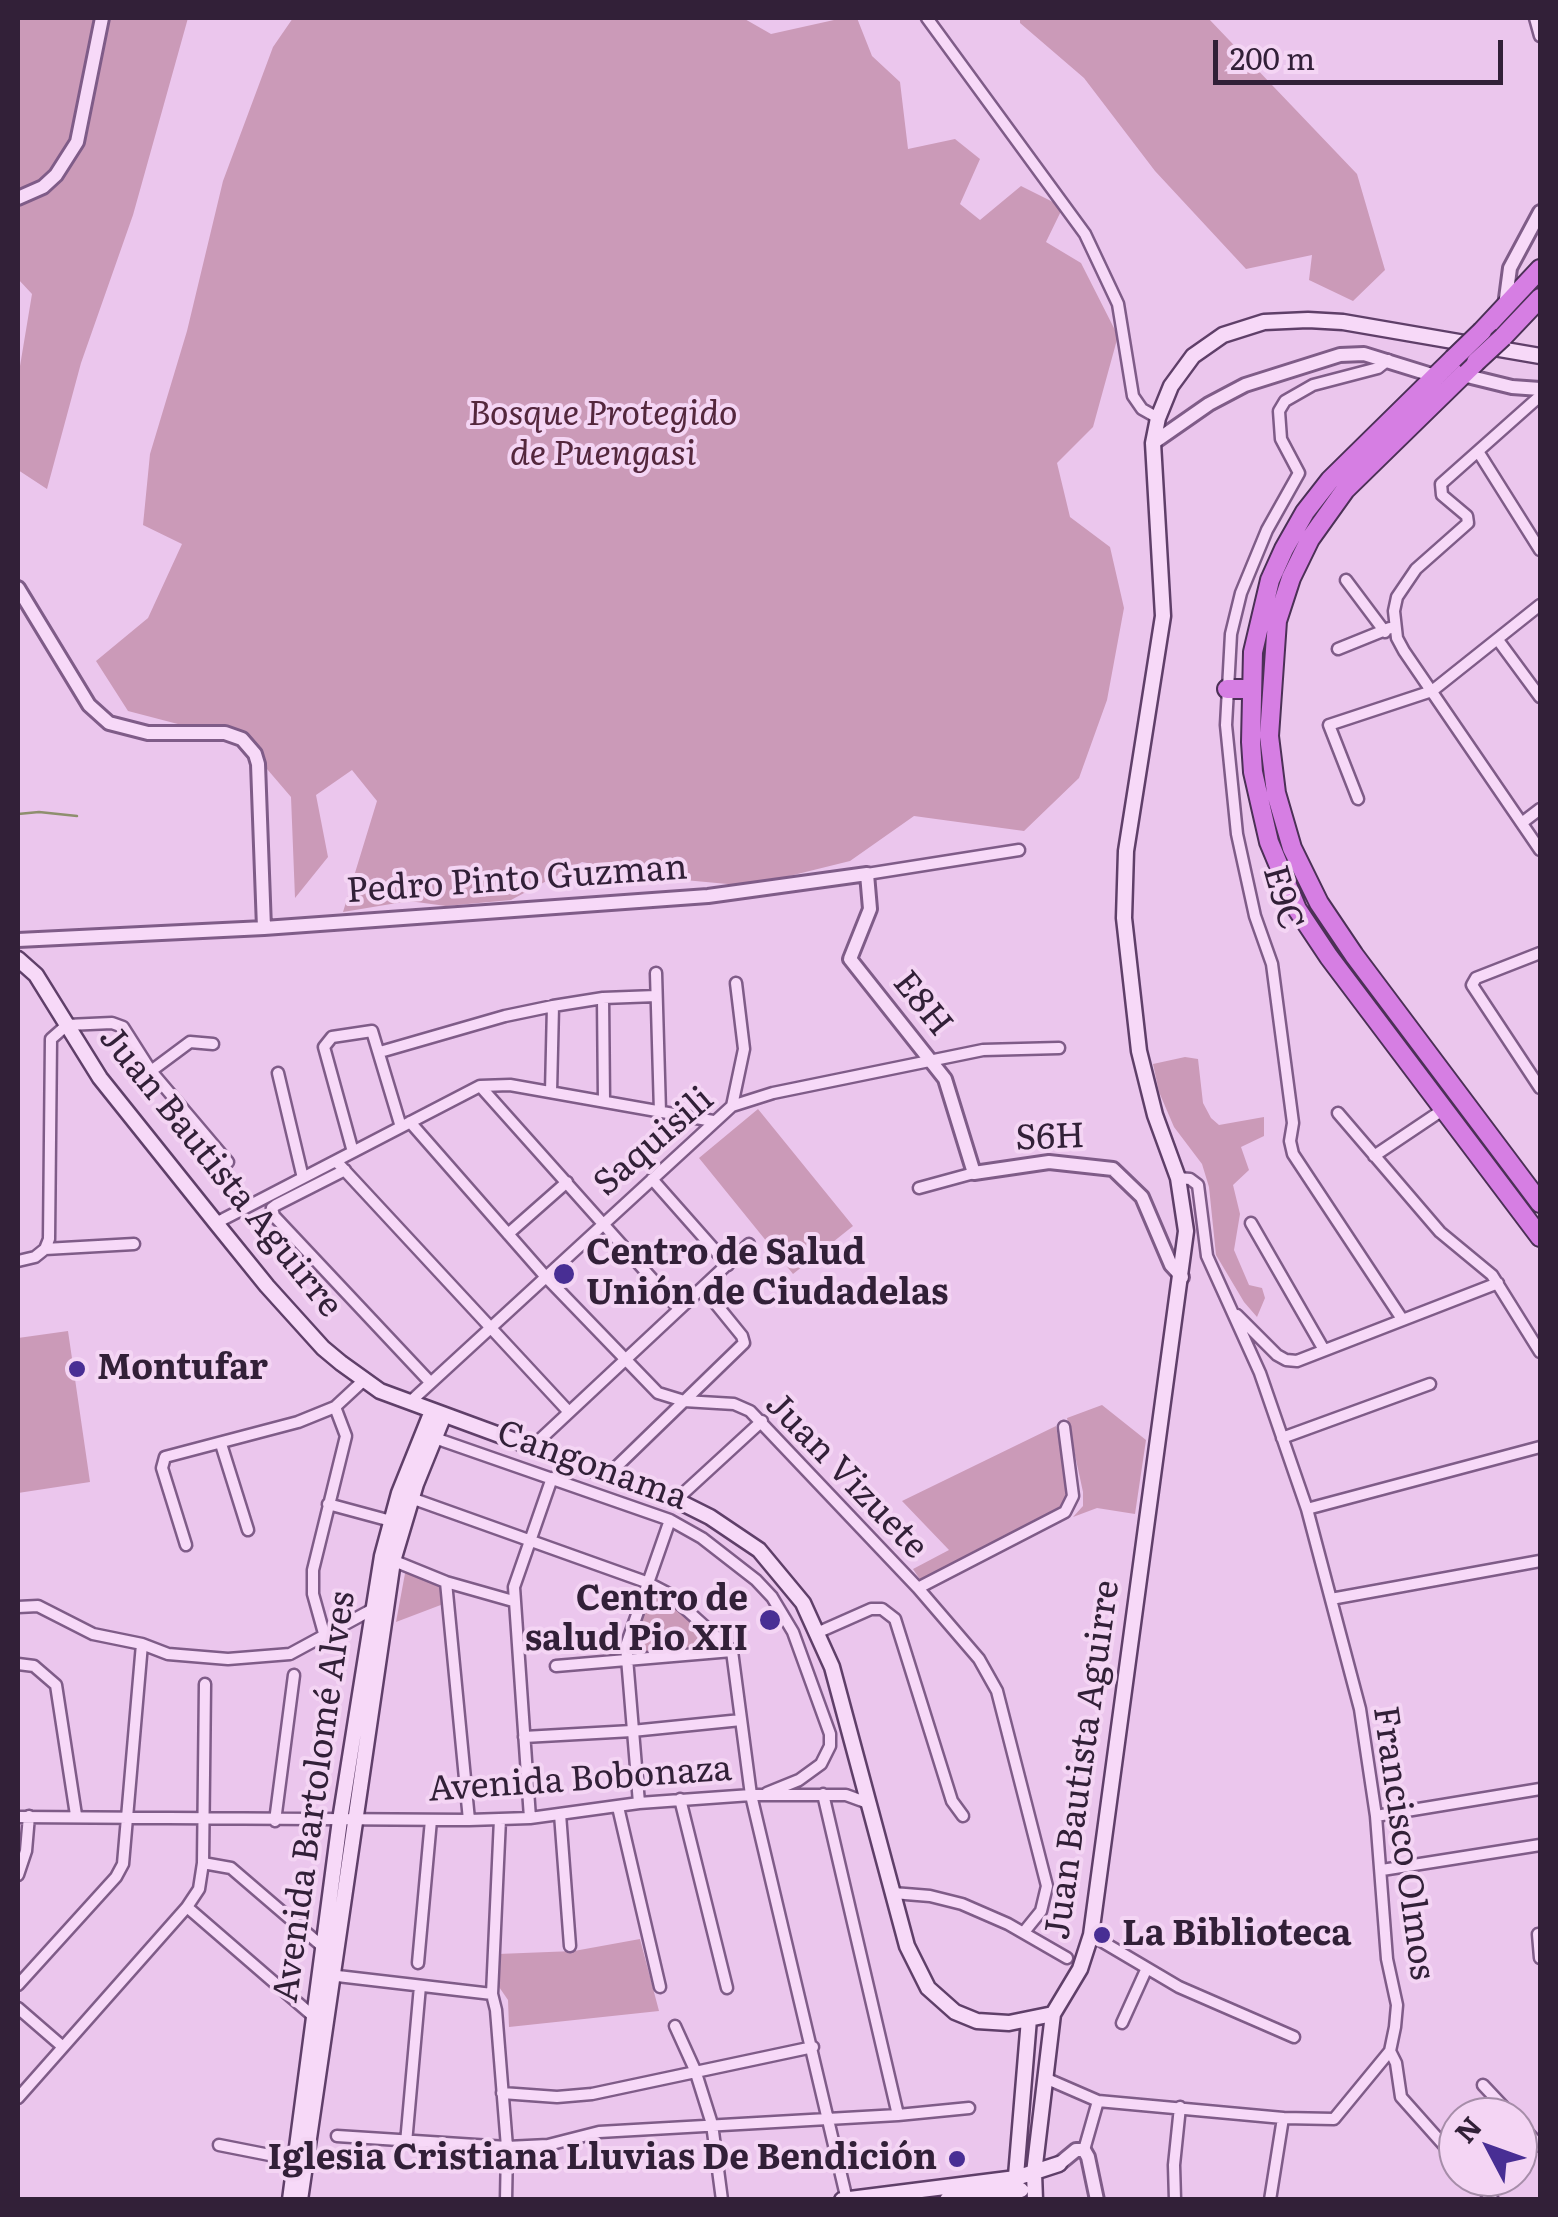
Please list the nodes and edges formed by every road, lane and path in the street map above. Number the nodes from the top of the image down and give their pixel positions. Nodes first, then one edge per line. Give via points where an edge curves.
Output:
1 (102, 18) edge
2 (927, 18) edge
3 (18, 198) edge
4 (1540, 212) edge
5 (1540, 269) edge
6 (1540, 298) edge
7 (1504, 309) junction
8 (1540, 356) edge
9 (1388, 360) junction
10 (1464, 366) junction
11 (1435, 376) junction
12 (1540, 396) edge
13 (1158, 418) junction
14 (1153, 442) junction
15 (1479, 453) junction
16 (1540, 550) edge
17 (1346, 580) dead end
18 (18, 588) edge
19 (1540, 605) edge
20 (1390, 628) junction
21 (1498, 640) junction
22 (1338, 649) dead end
23 (1227, 689) junction
24 (1251, 689) junction
25 (1432, 691) junction
26 (1540, 698) edge
27 (1358, 799) dead end
28 (1540, 809) edge
29 (1522, 822) junction
30 (1019, 850) dead end
31 (1540, 850) edge
32 (867, 874) junction
33 (264, 928) junction
34 (18, 940) edge
35 (1540, 953) edge
36 (18, 959) edge
37 (656, 972) dead end
38 (736, 984) dead end
39 (656, 996) junction
40 (603, 998) junction
41 (553, 1006) junction
42 (67, 1025) junction
43 (213, 1044) dead end
44 (1059, 1048) dead end
45 (380, 1052) junction
46 (932, 1062) junction
47 (151, 1071) junction
48 (278, 1072) dead end
49 (1535, 1073) edge
50 (480, 1086) junction
51 (1540, 1088) edge
52 (552, 1092) junction
53 (604, 1101) junction
54 (732, 1106) junction
55 (1444, 1109) junction
56 (660, 1112) junction
57 (1338, 1113) dead end
58 (713, 1122) junction
59 (406, 1125) junction
60 (353, 1152) junction
61 (1374, 1156) junction
62 (336, 1161) junction
63 (228, 1162) dead end
64 (345, 1170) junction
65 (974, 1173) junction
66 (303, 1178) junction
67 (1178, 1178) junction
68 (652, 1179) junction
69 (566, 1182) junction
70 (920, 1188) dead end
71 (1540, 1204) edge
72 (216, 1223) junction
73 (603, 1223) junction
74 (1251, 1223) dead end
75 (508, 1234) junction
76 (1540, 1237) edge
77 (134, 1244) dead end
78 (749, 1244) dead end
79 (45, 1249) junction
80 (18, 1261) edge
81 (728, 1264) junction
82 (545, 1276) junction
83 (1182, 1276) junction
84 (1498, 1283) junction
85 (702, 1288) junction
86 (679, 1310) junction
87 (1232, 1311) junction
88 (1402, 1319) junction
89 (490, 1328) junction
90 (1324, 1350) junction
91 (1540, 1352) edge
92 (624, 1359) junction
93 (363, 1381) junction
94 (430, 1382) junction
95 (1430, 1384) dead end
96 (684, 1401) junction
97 (410, 1402) junction
98 (334, 1406) junction
99 (568, 1412) junction
100 (438, 1413) junction
101 (762, 1421) junction
102 (1064, 1427) dead end
103 (429, 1436) junction
104 (1282, 1438) junction
105 (221, 1444) junction
106 (532, 1447) junction
107 (1540, 1447) edge
108 (609, 1474) junction
109 (552, 1478) junction
110 (412, 1498) junction
111 (676, 1500) junction
112 (328, 1504) junction
113 (1306, 1508) junction
114 (670, 1520) junction
115 (391, 1521) junction
116 (248, 1530) dead end
117 (529, 1540) junction
118 (186, 1545) dead end
119 (387, 1558) junction
120 (1540, 1561) edge
121 (446, 1582) junction
122 (646, 1582) junction
123 (918, 1588) junction
124 (1331, 1598) junction
125 (514, 1601) junction
126 (18, 1607) edge
127 (373, 1609) junction
128 (818, 1632) junction
129 (325, 1637) junction
130 (142, 1644) junction
131 (732, 1651) junction
132 (626, 1658) junction
133 (18, 1664) edge
134 (556, 1666) dead end
135 (294, 1676) dead end
136 (205, 1684) dead end
137 (741, 1720) junction
138 (632, 1731) junction
139 (524, 1737) junction
140 (863, 1779) junction
141 (1540, 1789) edge
142 (823, 1794) junction
143 (756, 1795) junction
144 (846, 1795) junction
145 (680, 1799) junction
146 (639, 1803) junction
147 (869, 1804) junction
148 (618, 1807) junction
149 (560, 1814) junction
150 (76, 1815) junction
151 (23, 1816) edge
152 (127, 1816) junction
153 (202, 1816) junction
154 (963, 1816) dead end
155 (1376, 1816) junction
156 (530, 1818) junction
157 (500, 1819) junction
158 (347, 1820) junction
159 (431, 1820) junction
160 (468, 1820) junction
161 (275, 1821) junction
162 (1540, 1845) edge
163 (204, 1863) junction
164 (1382, 1870) junction
165 (18, 1875) edge
166 (893, 1893) junction
167 (186, 1906) junction
168 (1024, 1932) junction
169 (1538, 1934) dead end
170 (1091, 1935) junction
171 (570, 1946) dead end
172 (323, 1947) junction
173 (1067, 1958) dead end
174 (1540, 1958) edge
175 (418, 1963) dead end
176 (1146, 1970) junction
177 (326, 1975) junction
178 (18, 1985) edge
179 (420, 1986) junction
180 (660, 1986) dead end
181 (727, 1988) dead end
182 (492, 1994) junction
183 (18, 2008) edge
184 (1053, 2014) junction
185 (312, 2016) junction
186 (1029, 2019) junction
187 (1122, 2023) dead end
188 (675, 2026) dead end
189 (1294, 2037) dead end
190 (63, 2047) junction
191 (813, 2047) junction
192 (1390, 2051) junction
193 (695, 2070) junction
194 (1045, 2078) junction
195 (1482, 2085) dead end
196 (502, 2093) junction
197 (1494, 2097) edge
198 (18, 2098) edge
199 (1098, 2101) junction
200 (1180, 2107) junction
201 (969, 2108) dead end
202 (898, 2115) junction
203 (828, 2118) junction
204 (1283, 2118) junction
205 (712, 2124) junction
206 (337, 2136) dead end
207 (1438, 2140) edge
208 (406, 2143) junction
209 (220, 2145) dead end
210 (506, 2147) junction
211 (1084, 2150) junction
212 (294, 2160) junction
213 (1058, 2164) joint
214 (1035, 2186) edge
215 (1015, 2190) edge
216 (845, 2199) edge
217 (290, 2200) edge
218 (300, 2200) edge
219 (506, 2200) edge
220 (722, 2200) edge
221 (947, 2200) edge
222 (1097, 2200) edge
223 (1175, 2200) edge
224 (1270, 2200) edge

1 - 3 street via 77,142 56,175
2 - 13 street via 1085,234 1118,304 1133,396
4 - 7 street via 1510,268
5 - 7 highway
6 - 10 highway, bridge
7 - 10 highway, bridge via 1482,331
8 - 13 main road, Juan Bautista Aguirre via 1343,322 1264,322 1223,335 1193,356
9 - 11 street
9 - 14 street via 1340,355 1280,372 1222,396
9 - 23 street, E9C via 1285,401 1278,422 1299,474 1241,593
10 - 11 highway
10 - 12 street
10 - 71 highway via 1345,490 1300,558 1277,621 1271,764 1292,848 1320,903
11 - 24 highway via 1330,480 1298,524 1260,616
12 - 15 street
13 - 14 main road, Juan Bautista Aguirre
14 - 67 main road, Juan Bautista Aguirre via 1163,616 1126,851 1124,918 1139,1050
15 - 16 street
15 - 20 street via 1441,484 1442,495 1468,523 1405,582
17 - 20 street
18 - 33 street via 101,717 148,733 224,733 242,739 255,754
19 - 21 street
20 - 22 street
20 - 25 street
21 - 25 street
21 - 26 street
23 - 24 highway
23 - 88 street, E9C via 1229,778 1272,964 1290,1141
24 - 55 highway via 1258,801 1285,884 1329,957
25 - 27 street via 1329,725
25 - 29 street
28 - 29 street
29 - 31 street
30 - 32 street, Pedro Pinto Guzman
32 - 33 street, Pedro Pinto Guzman via 708,896
32 - 46 street, E8H via 870,908 850,959
33 - 34 street, Pedro Pinto Guzman
35 - 49 street via 1472,985
36 - 42 main road, Juan Bautista Aguirre
37 - 39 street
38 - 54 street via 744,1049
39 - 40 street
39 - 56 street
40 - 41 street
40 - 53 street
41 - 45 street
41 - 52 street
42 - 47 street via 122,1027
42 - 72 main road, Juan Bautista Aguirre via 100,1078
42 - 79 street via 51,1040
43 - 47 street via 190,1042
44 - 46 street, Saquisili via 983,1050
45 - 59 street
45 - 60 street via 372,1031 332,1037 324,1047
46 - 54 street, Saquisili
46 - 65 street, E8H via 946,1078
47 - 63 street
48 - 66 street
49 - 51 street
50 - 52 street
50 - 59 street
50 - 69 street
52 - 53 street
53 - 56 street
54 - 58 street, Saquisili
55 - 61 street
55 - 76 highway
56 - 58 street
57 - 61 street
58 - 68 street, Saquisili
59 - 60 street
59 - 75 street, Juan Vizuete
60 - 62 street
61 - 84 street via 1440,1232
62 - 64 street
62 - 66 street
64 - 89 street
64 - 94 street via 272,1208 274,1216
65 - 70 street, S6H
65 - 83 street, S6H via 1050,1162 1113,1169 1142,1196
66 - 72 street
67 - 83 main road, Juan Bautista Aguirre via 1185,1215
67 - 87 street, Francisco Olmos via 1198,1185 1207,1256
68 - 73 street, Saquisili
68 - 81 street
69 - 73 street
69 - 75 street
72 - 93 main road, Juan Bautista Aguirre via 323,1348
73 - 82 street, Saquisili
73 - 86 street
74 - 90 street
75 - 82 street, Juan Vizuete
77 - 79 street
78 - 81 street
79 - 80 street
81 - 85 street
82 - 89 street, Saquisili
82 - 92 street, Juan Vizuete
83 - 170 main road, Juan Bautista Aguirre
84 - 88 street
84 - 91 street
85 - 86 street
85 - 96 street via 744,1343
86 - 92 street
87 - 90 street via 1286,1360
87 - 104 street, Francisco Olmos
88 - 90 street
89 - 94 street, Saquisili
89 - 99 street
92 - 96 street, Juan Vizuete via 658,1392
92 - 99 street
93 - 97 main road, Juan Bautista Aguirre
93 - 98 street
94 - 97 street, Saquisili
95 - 104 street
96 - 101 street, Juan Vizuete via 734,1404
96 - 108 street
97 - 100 main road, Juan Bautista Aguirre
98 - 105 street
98 - 112 street via 346,1436
99 - 106 street
100 - 103 main road, Avenida Bartolomé Alves
100 - 106 main road, Juan Bautista Aguirre
101 - 111 street
101 - 123 street, Juan Vizuete
102 - 123 street via 1073,1496 1065,1512
103 - 109 street, Cangonama
103 - 110 main road, Avenida Bartolomé Alves
103 - 115 main road, Avenida Bartolomé Alves
104 - 113 street, Francisco Olmos
105 - 116 street
105 - 118 street via 165,1457 162,1468
106 - 108 main road, Juan Bautista Aguirre
107 - 113 street
108 - 111 main road, Juan Bautista Aguirre
109 - 114 street, Cangonama
109 - 117 street
110 - 117 street
110 - 119 main road, Avenida Bartolomé Alves
111 - 128 main road, Juan Bautista Aguirre via 759,1550
112 - 115 street
112 - 129 street via 313,1570
113 - 124 street, Francisco Olmos
114 - 122 street
114 - 143 street, Cangonama via 733,1560 772,1597 793,1632 830,1734 821,1764
115 - 119 main road, Avenida Bartolomé Alves
117 - 122 street
117 - 125 street
119 - 121 street
119 - 127 main road, Avenida Bartolomé Alves
119 - 158 main road, Avenida Bartolomé Alves
120 - 124 street
121 - 125 street
121 - 160 street
122 - 131 street via 669,1594
122 - 132 street
123 - 168 street, Juan Vizuete via 998,1691 1047,1886 1041,1911
124 - 155 street, Francisco Olmos via 1360,1709
125 - 139 street
126 - 130 street via 38,1606 93,1634
127 - 129 street
127 - 158 main road, Avenida Bartolomé Alves
128 - 140 main road, Juan Bautista Aguirre
128 - 154 street via 872,1608 895,1618 952,1801
129 - 130 street via 290,1654 249,1659 168,1654
130 - 152 street
131 - 132 street
131 - 137 street
132 - 134 street
132 - 138 street
133 - 150 street via 34,1666 56,1685
135 - 161 street
136 - 153 street
137 - 138 street
137 - 143 street
138 - 139 street
138 - 146 street
139 - 156 street
140 - 144 street
140 - 147 main road, Juan Bautista Aguirre
141 - 155 street
142 - 143 street, Avenida Bobonaza
142 - 144 street, Avenida Bobonaza
142 - 202 street
143 - 145 street, Avenida Bobonaza
143 - 191 street
144 - 147 street, Avenida Bobonaza
145 - 146 street, Avenida Bobonaza
145 - 181 street
146 - 148 street, Avenida Bobonaza
147 - 166 main road, Juan Bautista Aguirre
148 - 149 street, Avenida Bobonaza
148 - 180 street
149 - 156 street, Avenida Bobonaza
149 - 171 street
150 - 151 street, Avenida Bobonaza
150 - 152 street, Avenida Bobonaza
151 - 165 street via 26,1851
152 - 153 street, Avenida Bobonaza
152 - 178 street via 121,1869
153 - 161 street, Avenida Bobonaza
153 - 163 street
155 - 164 street, Francisco Olmos
156 - 157 street, Avenida Bobonaza
157 - 160 street, Avenida Bobonaza
157 - 182 street
158 - 159 street, Avenida Bobonaza
158 - 161 street, Avenida Bobonaza
158 - 172 main road, Avenida Bartolomé Alves
158 - 177 main road, Avenida Bartolomé Alves
159 - 160 street, Avenida Bobonaza
159 - 175 street
162 - 164 street
163 - 167 street
163 - 172 street via 231,1868
164 - 192 street, Francisco Olmos via 1397,2004
166 - 168 street via 948,1899
166 - 186 main road, Juan Bautista Aguirre via 918,1971 941,2002 977,2021
167 - 185 street
167 - 190 street
168 - 173 street
169 - 174 street
170 - 176 street
170 - 184 main road, Juan Bautista Aguirre via 1080,1970
172 - 177 main road, Avenida Bartolomé Alves
176 - 187 street
176 - 189 street
177 - 179 street
177 - 185 main road, Avenida Bartolomé Alves
177 - 218 main road, Avenida Bartolomé Alves
179 - 182 street
179 - 208 street
182 - 196 street
183 - 190 street
184 - 186 main road, Juan Bautista Aguirre
184 - 194 main road
185 - 212 main road, Avenida Bartolomé Alves
186 - 215 main road
188 - 193 street
190 - 198 street
191 - 193 street
191 - 203 street
192 - 204 street via 1338,2118
192 - 207 street via 1401,2098
193 - 196 street via 574,2096
193 - 205 street
194 - 199 street
194 - 214 main road
195 - 197 street
196 - 210 street
199 - 200 street
199 - 211 street
200 - 204 street
200 - 223 street
201 - 202 street
202 - 203 street
203 - 205 street
203 - 216 street
204 - 224 street
205 - 210 street
205 - 220 street
206 - 208 street
208 - 210 street
209 - 212 street
210 - 219 street
211 - 213 street
211 - 222 street
212 - 217 main road, Avenida Bartolomé Alves
213 - 214 main road
214 - 215 main road
215 - 216 main road
215 - 221 main road

